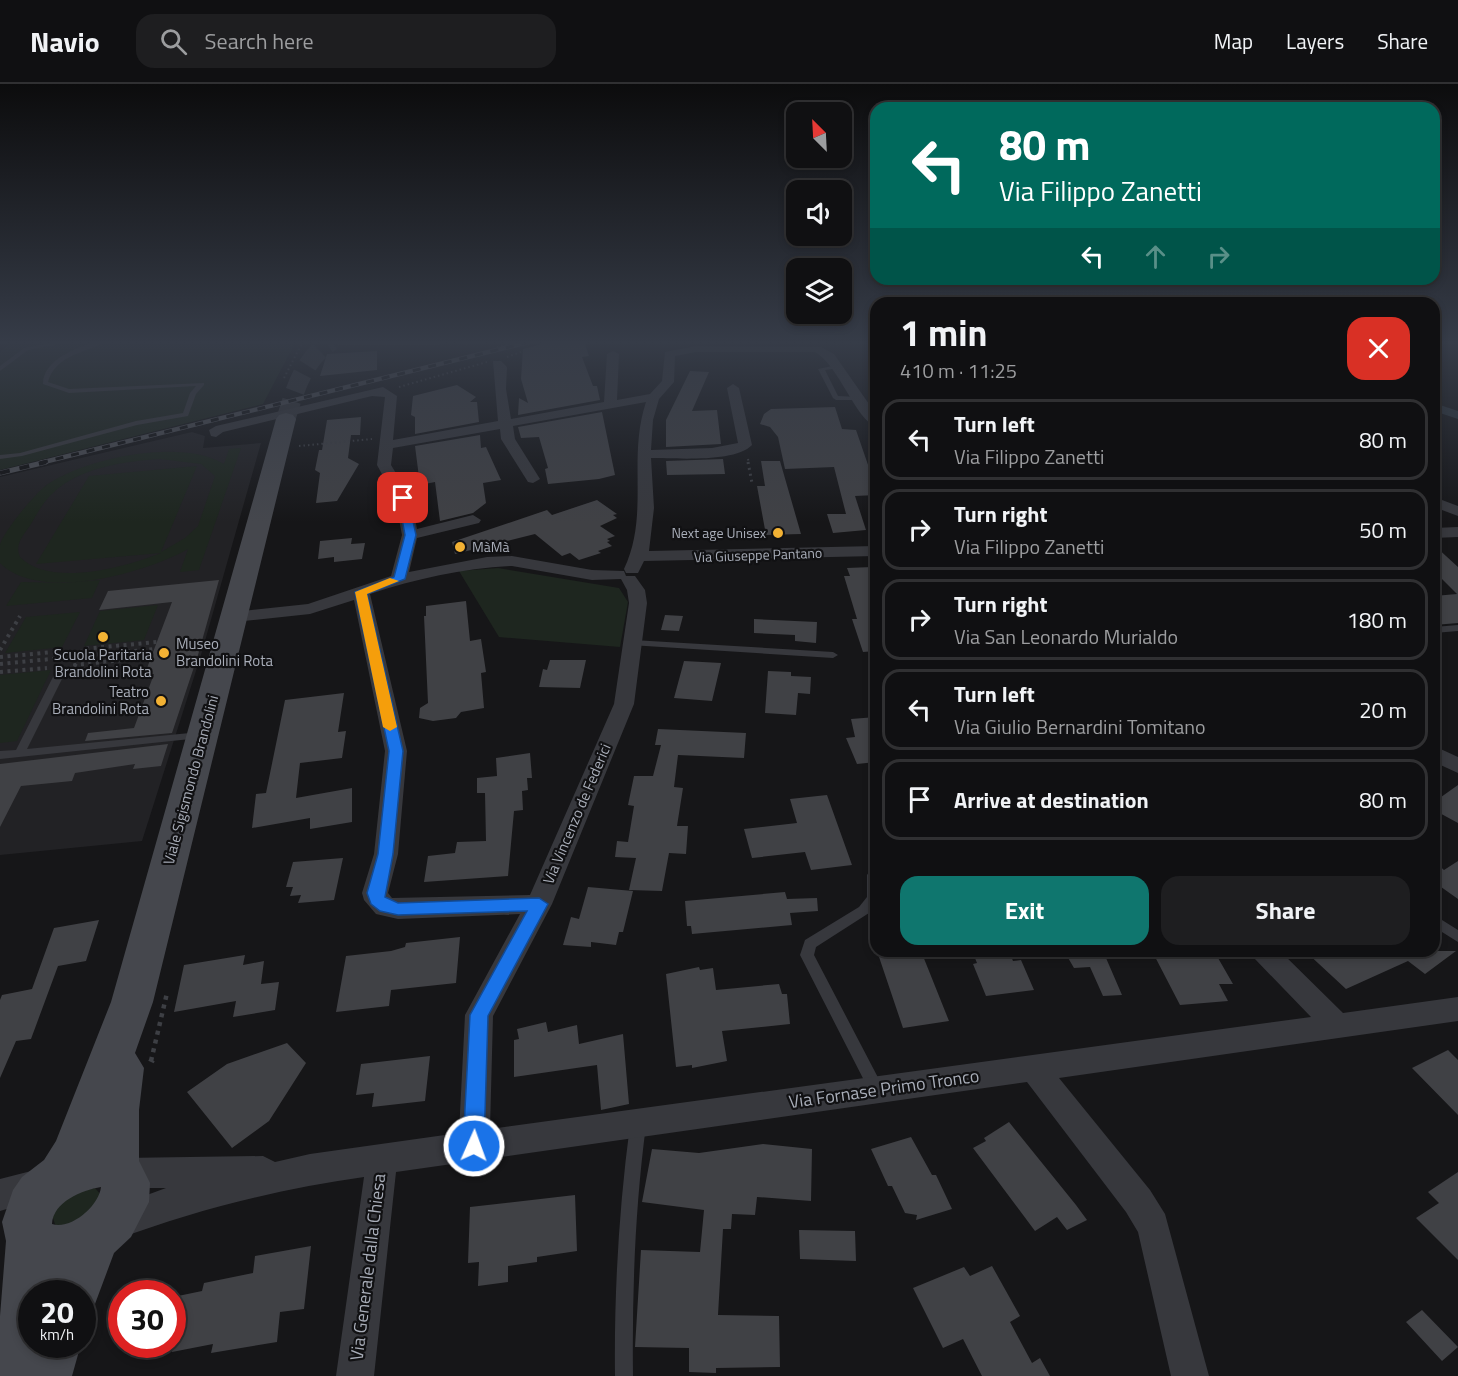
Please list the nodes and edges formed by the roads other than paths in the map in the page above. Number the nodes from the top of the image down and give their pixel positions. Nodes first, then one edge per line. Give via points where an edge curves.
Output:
1 (190, 401) edge
2 (339, 401) edge
3 (391, 401) edge
4 (502, 401) edge
5 (610, 401) edge
6 (630, 401) edge
7 (653, 401) edge
8 (736, 401) edge
9 (610, 405) junction
10 (286, 419) tunnel mouth
11 (506, 424) junction
12 (216, 433) dead end
13 (387, 441) junction
14 (644, 454) junction
15 (0, 457) edge
16 (533, 479) dead end
17 (1440, 504) edge
18 (1458, 511) edge
19 (473, 520) dead end
20 (1458, 532) edge
21 (1440, 533) edge
22 (410, 535) junction
23 (870, 551) edge
24 (630, 570) junction
25 (399, 579) junction
26 (361, 592) junction
27 (234, 617) junction
28 (1458, 628) edge
29 (1440, 630) edge
30 (633, 643) junction
31 (833, 655) dead end
32 (61, 671) dead end
33 (203, 734) junction
34 (20, 753) junction
35 (0, 755) edge
36 (1440, 756) edge
37 (1458, 766) edge
38 (870, 902) edge
39 (539, 904) junction
40 (1440, 924) edge
41 (1458, 937) edge
42 (1269, 957) edge
43 (150, 996) junction
44 (1458, 1010) edge
45 (1337, 1025) junction
46 (1035, 1070) junction
47 (876, 1089) junction
48 (638, 1124) junction
49 (474, 1146) junction
50 (382, 1159) junction
51 (310, 1169) junction
52 (119, 1170) junction
53 (58, 1178) junction
54 (14, 1223) edge
55 (102, 1231) junction
56 (79, 1280) edge
57 (50, 1358) edge
58 (18, 1376) edge
59 (44, 1376) edge
60 (355, 1376) edge
61 (624, 1376) edge
62 (1190, 1376) edge

1 - 15 lane via 186,415 136,423
2 - 12 street
3 - 13 street
4 - 11 street
5 - 9 street
6 - 9 street
7 - 14 street, Via Vincenzo de Federici
8 - 14 street via 745,446 742,448
9 - 11 street
10 - 27 main road, Viale Sigismondo Brandolini
11 - 13 street
11 - 16 street via 511,447
13 - 22 street via 384,465 403,498
14 - 24 street, Via Vincenzo de Federici via 646,533
17 - 18 street
19 - 22 street
20 - 21 street
22 - 25 street
23 - 24 street, Via Giuseppe Pantano
24 - 25 street, Via Giuseppe Pantano via 592,575 501,561 432,570
24 - 30 street, Via Vincenzo de Federici via 638,603
25 - 26 street, Via Giuseppe Pantano
26 - 27 street, Via Giuseppe Pantano via 310,609
26 - 39 street via 396,751 386,854 375,893 377,900 398,909
27 - 33 main road, Viale Sigismondo Brandolini
28 - 29 lane
30 - 31 lane
30 - 39 street, Via Vincenzo de Federici via 624,704
32 - 34 lane
33 - 34 lane
33 - 43 main road, Viale Sigismondo Brandolini
34 - 35 lane
36 - 37 street
38 - 47 lane via 810,944 807,955
39 - 49 street, Via Vincenzo de Federici via 479,1015
40 - 41 lane
42 - 45 street
43 - 52 main road, Viale Sigismondo Brandolini via 116,1110
43 - 53 main road, Viale Sigismondo Brandolini via 73,1157
44 - 45 street, Via Fornase Primo Tronco
45 - 46 street, Via Fornase Primo Tronco
46 - 47 street, Via Fornase Primo Tronco
46 - 62 street via 1138,1201 1153,1226
47 - 48 street, Via Fornase Primo Tronco
48 - 49 street, Via Fornase Primo Tronco
48 - 61 lane via 628,1191 622,1317
49 - 50 street, Via Fornase Primo Tronco
50 - 51 street, Via Fornase Primo Tronco
50 - 60 street, Via Generale dalla Chiesa
51 - 52 street, Via Fornase Primo Tronco
51 - 55 street, Via Fornase Primo Tronco via 169,1203
52 - 53 main road, Viale Sigismondo Brandolini via 91,1163
52 - 55 main road, Viale Sigismondo Brandolini via 127,1192 118,1214
53 - 54 main road, Viale Sigismondo Brandolini via 33,1205 28,1218
54 - 55 main road via 39,1248 51,1252 80,1246
54 - 58 main road, Viale Sigismondo Brandolini via 29,1301
55 - 56 main road, Viale Sigismondo Brandolini
57 - 59 main road

